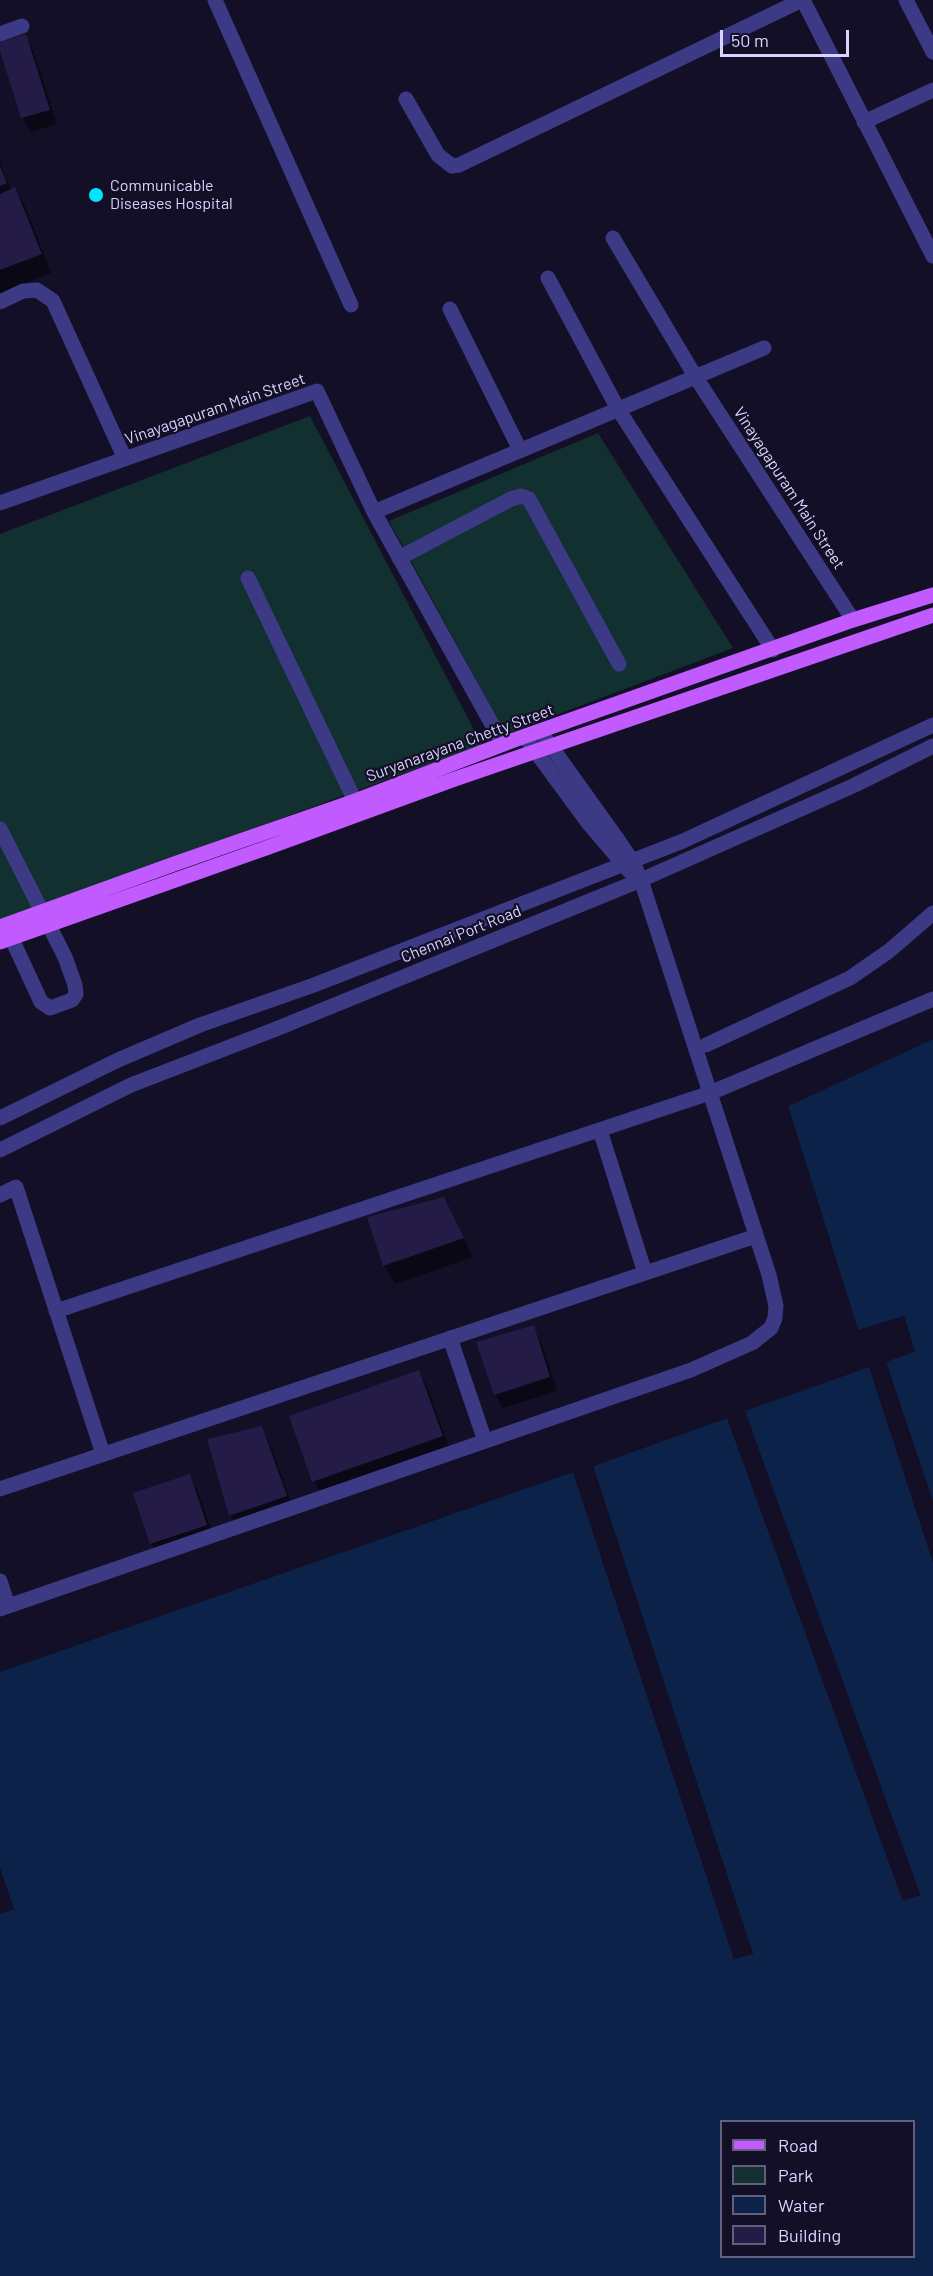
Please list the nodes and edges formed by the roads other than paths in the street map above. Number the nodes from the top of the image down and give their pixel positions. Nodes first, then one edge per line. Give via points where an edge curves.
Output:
1 (215, 0) edge
2 (802, 0) edge
3 (906, 0) edge
4 (22, 27) dead end
5 (0, 34) edge
6 (933, 52) edge
7 (933, 90) edge
8 (406, 99) dead end
9 (864, 122) junction
10 (613, 238) dead end
11 (932, 249) edge
12 (548, 278) dead end
13 (0, 302) edge
14 (351, 305) dead end
15 (450, 309) dead end
16 (764, 348) dead end
17 (695, 376) junction
18 (618, 409) junction
19 (520, 450) junction
20 (125, 459) junction
21 (0, 503) edge
22 (374, 512) junction
23 (399, 558) junction
24 (248, 578) dead end
25 (933, 596) edge
26 (933, 615) edge
27 (854, 620) junction
28 (773, 650) junction
29 (619, 664) dead end
30 (933, 725) edge
31 (540, 731) junction
32 (525, 736) junction
33 (503, 744) junction
34 (550, 746) junction
35 (933, 746) edge
36 (535, 751) junction
37 (356, 801) junction
38 (0, 829) edge
39 (628, 863) junction
40 (641, 880) junction
41 (933, 913) edge
42 (46, 918) junction
43 (4, 935) edge
44 (933, 999) edge
45 (706, 1045) dead end
46 (710, 1093) junction
47 (0, 1118) edge
48 (600, 1130) junction
49 (0, 1150) edge
50 (0, 1195) edge
51 (756, 1236) junction
52 (645, 1273) junction
53 (56, 1311) junction
54 (450, 1338) junction
55 (485, 1441) junction
56 (103, 1454) junction
57 (0, 1489) edge
58 (0, 1581) edge
59 (4, 1608) edge

1 - 14 street
2 - 8 street via 459,165 452,166 438,155
2 - 9 street
3 - 6 street
4 - 5 street
7 - 9 street
9 - 11 street
10 - 17 street, Vinayagapuram Main Street
12 - 18 street
13 - 20 street via 23,291 37,290 53,301
15 - 19 street
16 - 17 street
17 - 18 street
17 - 27 street, Vinayagapuram Main Street
18 - 19 street
18 - 28 street
19 - 22 street
20 - 21 street, Vinayagapuram Main Street
20 - 22 street, Vinayagapuram Main Street via 316,391
22 - 23 street, Vinayagapuram Main Street
23 - 29 street via 511,499 528,499
23 - 33 street, Vinayagapuram Main Street
24 - 37 street
25 - 27 main road, Suryanarayana Chetty Street
26 - 34 main road, Suryanarayana Chetty Street
27 - 28 main road, Suryanarayana Chetty Street
28 - 31 main road, Suryanarayana Chetty Street
30 - 39 street, Chennai Port Road
31 - 32 main road, Suryanarayana Chetty Street
31 - 34 street
32 - 33 main road, Suryanarayana Chetty Street
32 - 36 street
33 - 37 main road, Suryanarayana Chetty Street
34 - 36 main road, Suryanarayana Chetty Street
34 - 39 street
35 - 40 street, Chennai Port Road
36 - 39 street via 595,831
36 - 42 main road, Suryanarayana Chetty Street
37 - 42 main road, Suryanarayana Chetty Street via 174,864
38 - 42 street
39 - 40 street
39 - 47 street, Chennai Port Road via 200,1025
40 - 46 street
40 - 49 street, Chennai Port Road via 131,1085
41 - 45 street via 850,978
42 - 43 main road, Suryanarayana Chetty Street
42 - 43 street via 75,985 76,994 64,1004 50,1008 41,1002
44 - 46 street
46 - 48 street
46 - 51 street
48 - 52 street
48 - 53 street
50 - 53 street via 16,1187
51 - 52 street
51 - 55 street via 776,1306 771,1328 762,1336 691,1370
52 - 54 street
53 - 56 street
54 - 55 street
54 - 56 street
55 - 59 street
56 - 57 street
58 - 59 street

